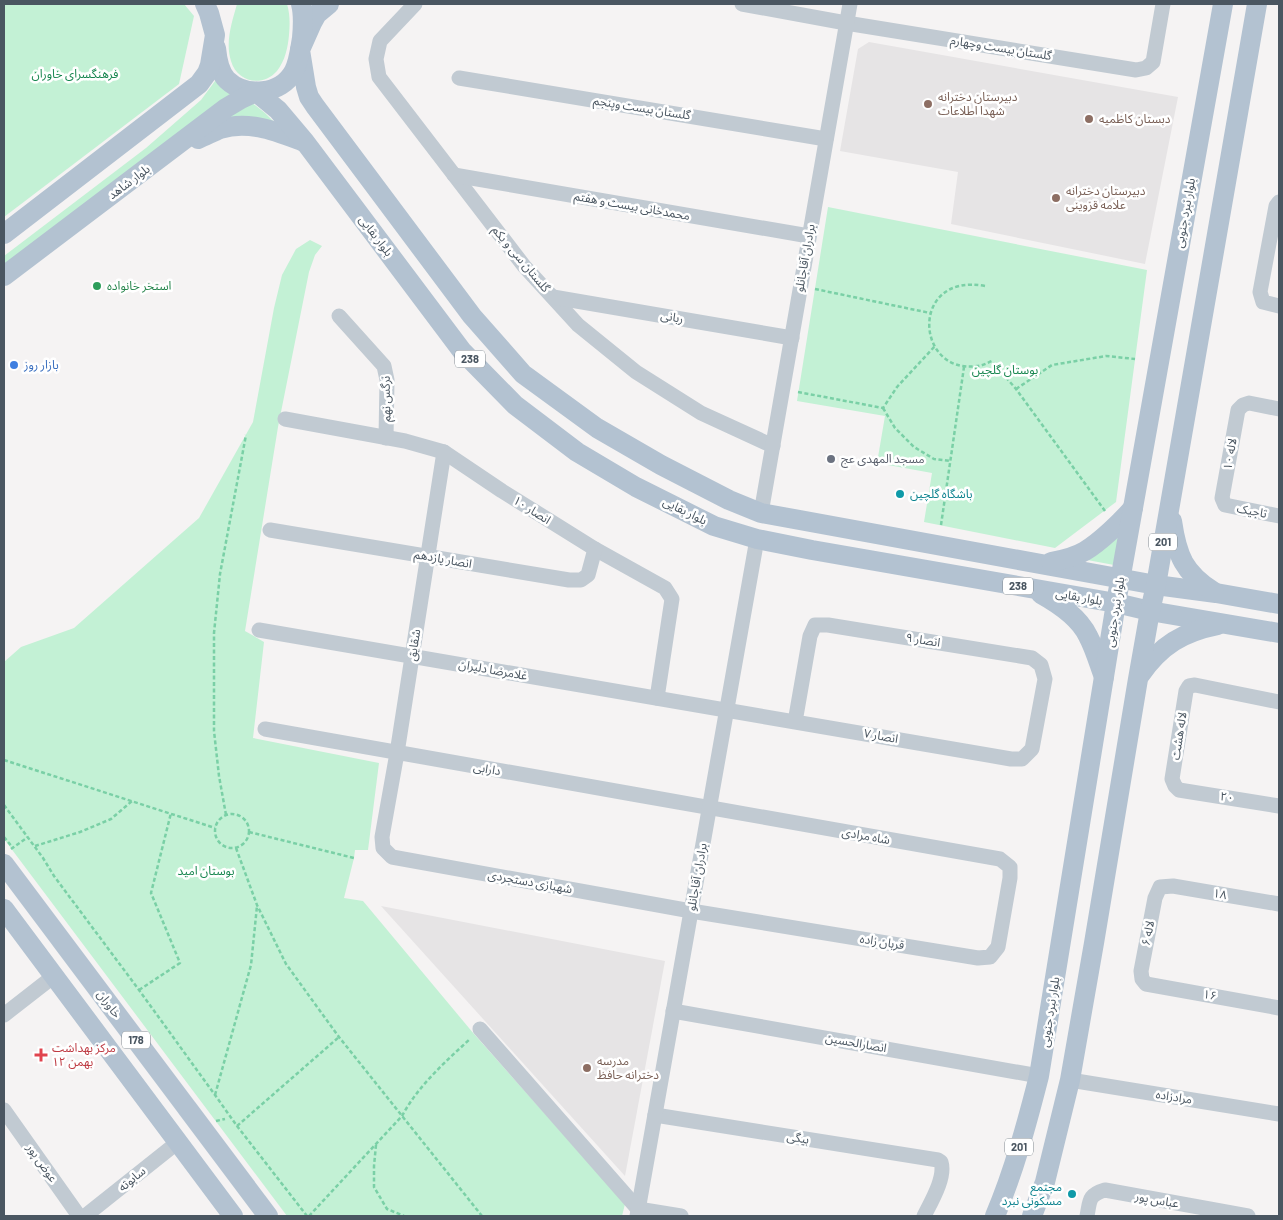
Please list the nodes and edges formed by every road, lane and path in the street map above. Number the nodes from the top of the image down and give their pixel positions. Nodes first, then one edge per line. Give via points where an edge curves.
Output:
1 (205, 4) edge
2 (220, 4) edge
3 (301, 4) edge
4 (329, 4) edge
5 (415, 4) edge
6 (742, 4) edge
7 (850, 4) edge
8 (1163, 4) edge
9 (1222, 4) edge
10 (1257, 4) edge
11 (846, 23) junction
12 (215, 35) junction
13 (300, 50) junction
14 (459, 78) dead end
15 (256, 92) junction
16 (826, 139) junction
17 (305, 142) junction
18 (171, 150) junction
19 (454, 176) junction
20 (1279, 202) edge
21 (4, 234) edge
22 (809, 236) junction
23 (4, 276) edge
24 (985, 286) dead end
25 (815, 289) dead end
26 (552, 297) junction
27 (1279, 306) edge
28 (930, 312) junction
29 (339, 316) dead end
30 (792, 338) junction
31 (935, 346) junction
32 (1135, 359) dead end
33 (964, 367) junction
34 (1016, 389) junction
35 (798, 392) dead end
36 (884, 408) junction
37 (1279, 409) edge
38 (285, 419) dead end
39 (246, 435) dead end
40 (386, 438) junction
41 (773, 446) junction
42 (444, 452) junction
43 (950, 461) junction
44 (1170, 502) junction
45 (1225, 505) joint
46 (1133, 508) junction
47 (1105, 511) dead end
48 (761, 513) junction
49 (1279, 516) edge
50 (941, 525) dead end
51 (270, 530) dead end
52 (757, 538) junction
53 (595, 549) junction
54 (428, 556) junction
55 (1040, 564) junction
56 (1120, 578) junction
57 (1156, 585) junction
58 (1033, 589) junction
59 (1216, 593) junction
60 (1116, 603) junction
61 (1279, 604) edge
62 (1150, 611) junction
63 (1226, 623) junction
64 (259, 630) dead end
65 (1279, 633) edge
66 (412, 656) junction
67 (1104, 677) junction
68 (1138, 679) junction
69 (657, 698) junction
70 (1279, 702) edge
71 (726, 710) junction
72 (794, 722) junction
73 (265, 729) dead end
74 (1032, 749) joint
75 (397, 752) junction
76 (4, 760) edge
77 (1176, 786) joint
78 (132, 801) junction
79 (4, 804) edge
80 (1279, 806) edge
81 (709, 808) junction
82 (171, 813) junction
83 (226, 815) junction
84 (215, 828) junction
85 (249, 832) junction
86 (4, 836) edge
87 (28, 836) junction
88 (382, 837) joint
89 (34, 846) junction
90 (236, 848) junction
91 (354, 858) dead end
92 (4, 864) edge
93 (1010, 878) joint
94 (1160, 888) joint
95 (1279, 904) edge
96 (257, 905) junction
97 (4, 909) edge
98 (691, 910) junction
99 (54, 976) junction
100 (1142, 979) joint
101 (139, 990) junction
102 (1279, 1008) edge
103 (673, 1011) junction
104 (4, 1015) edge
105 (480, 1030) joint
106 (339, 1037) junction
107 (1039, 1076) junction
108 (1070, 1080) junction
109 (216, 1095) junction
110 (4, 1110) edge
111 (655, 1114) junction
112 (1279, 1114) edge
113 (402, 1116) junction
114 (237, 1126) junction
115 (178, 1142) junction
116 (377, 1144) junction
117 (638, 1213) edge
118 (79, 1216) edge
119 (86, 1216) edge
120 (233, 1216) edge
121 (268, 1216) edge
122 (308, 1216) edge
123 (404, 1216) edge
124 (482, 1216) edge
125 (681, 1216) edge
126 (924, 1216) edge
127 (995, 1216) edge
128 (1032, 1216) edge
129 (1087, 1216) edge
130 (1248, 1216) edge

1 - 12 main road
2 - 12 main road
3 - 13 main road
4 - 13 main road via 312,23
5 - 19 street, گلستان سی و یکم via 380,41 376,60 379,77
6 - 11 street, گلستان بیست وچهارم
7 - 11 street, برادران آقاجانلو
8 - 11 street, گلستان بیست وچهارم via 1153,62 1136,70
9 - 46 main road, بلوار نبرد جنوبی / 201
10 - 44 main road, 201
11 - 16 street, برادران آقاجانلو
12 - 15 main road, بلوار بقایی via 216,52 224,76 239,88
12 - 21 main road via 210,65 200,84
13 - 15 main road, بلوار شاهد via 294,71 284,83
13 - 48 main road, بلوار بقایی / 238 via 306,87 315,106 472,316 523,374 597,428 730,500
14 - 16 street, گلستان بیست وپنجم
15 - 17 main road, بلوار بقایی / 238 via 278,110
15 - 18 main road, بلوار شاهد via 226,108
16 - 22 street, برادران آقاجانلو
17 - 18 main road via 274,130 238,125
17 - 52 main road, بلوار بقایی / 238 via 462,351 515,406 576,452 636,487 714,526
18 - 23 main road, بلوار شاهد
19 - 22 street, محمدخانی بیست و هفتم
19 - 26 street, گلستان سی و یکم
20 - 27 street via 1260,292 1263,302
22 - 30 street, برادران آقاجانلو
24 - 28 path via 972,283 958,285 946,291
25 - 28 path
26 - 30 street, ربانی
26 - 41 street, گلستان سی و یکم via 578,325 636,372 702,412
28 - 31 path via 928,327
29 - 40 street, نرگس نهم via 384,366 387,380
30 - 41 street, برادران آقاجانلو
31 - 33 path via 950,362
31 - 36 path via 896,387
32 - 34 path via 1106,356 1052,365
33 - 34 path via 992,361
33 - 43 path
34 - 47 path
35 - 36 path
36 - 43 path via 895,428 914,447 934,459
37 - 45 street, لاله ۱۰ via 1248,403 1238,410 1222,498
38 - 40 street, انصار ۱۰
39 - 83 path via 220,574 214,633 214,731
40 - 42 street, انصار ۱۰
41 - 48 street, برادران آقاجانلو
42 - 53 street, انصار ۱۰
42 - 54 street, شقایق
43 - 50 path
44 - 57 main road, 201
44 - 59 main road via 1174,534 1184,563 1192,575
45 - 49 street, تاجیک
46 - 55 main road via 1086,551
46 - 56 main road, بلوار نبرد جنوبی / 201
48 - 52 main road
48 - 55 main road, بلوار بقایی / 238
51 - 54 street, انصار یازدهم
52 - 58 main road, بلوار بقایی / 238
52 - 71 street, برادران آقاجانلو
53 - 54 street, انصار یازدهم via 588,575 580,580
53 - 69 street, انصار ۱۰ via 666,588 672,599
54 - 66 street, شقایق
55 - 56 main road, بلوار بقایی / 238
56 - 57 main road, بلوار بقایی / 238
56 - 60 main road, بلوار نبرد جنوبی / 201
57 - 59 main road, بلوار بقایی / 238
57 - 62 main road, 201
58 - 60 main road, بلوار بقایی / 238
58 - 67 main road via 1058,603 1080,625 1088,635
59 - 61 main road, بلوار بقایی / 238
60 - 62 main road, بلوار بقایی / 238
60 - 67 main road, بلوار نبرد جنوبی / 201
62 - 63 main road, بلوار بقایی / 238
62 - 68 main road, 201
63 - 65 main road, بلوار بقایی / 238
63 - 68 main road via 1178,638 1155,655
64 - 66 street, غلامرضا دلیران
66 - 69 street, غلامرضا دلیران
66 - 75 street, شقایق
67 - 107 main road, بلوار نبرد جنوبی / 201
68 - 108 main road, 201
69 - 71 street, غلامرضا دلیران
70 - 77 street, لاله هشت via 1189,686 1172,779
71 - 72 street, انصار ۷
71 - 81 street, برادران آقاجانلو
72 - 74 street, انصار ۷ via 1011,759 1022,759
72 - 74 street, انصار ۹ via 810,636 815,625 828,625 1032,658 1041,665 1045,679
73 - 75 street, دارابی
75 - 81 street, دارابی
75 - 88 street, شقایق
76 - 78 path
77 - 80 street, ۲۰ via 1179,790
78 - 82 path
78 - 89 path via 110,820
79 - 87 path
81 - 93 street, شاه مرادی via 1000,859 1010,867
81 - 98 street, برادران آقاجانلو
82 - 84 path
82 - 101 path via 151,893 180,963
83 - 84 path
83 - 85 path via 242,817 249,826
84 - 90 path via 220,843
85 - 90 path via 245,842
85 - 91 path
86 - 87 path via 13,848
87 - 89 path
88 - 98 street, شهبازی دستجردی via 383,848 392,857
89 - 101 path
90 - 96 path
92 - 121 main road, خاوران / 178
93 - 98 street, قربان زاده via 998,946 990,957 978,958
94 - 95 street, ۱۸ via 1173,886
94 - 100 street, لاله ۶ via 1155,898
96 - 106 path via 286,964
96 - 109 path via 251,965
97 - 99 main road, 178
98 - 103 street, برادران آقاجانلو
99 - 104 street
99 - 115 main road, 178
100 - 102 street, ۱۶ via 1146,984
101 - 109 path
103 - 107 street, انصارالحسین
103 - 111 street, برادران آقاجانلو
105 - 113 path via 429,1078
105 - 117 street
106 - 113 path
106 - 114 path
107 - 127 main road, بلوار نبرد جنوبی / 201 via 1016,1159
108 - 112 street, مرادزاده
108 - 128 main road, 201 via 1046,1182
109 - 114 path
110 - 118 street, عوض پور
111 - 117 street, برادران آقاجانلو
111 - 126 street, بیگی via 938,1160 943,1167
113 - 116 path
113 - 124 path
114 - 122 path
115 - 119 street, سابوته
115 - 120 main road, 178
116 - 122 path
116 - 123 path via 374,1187 387,1209
117 - 125 street
129 - 130 street, عباس پور via 1095,1193 1105,1190

